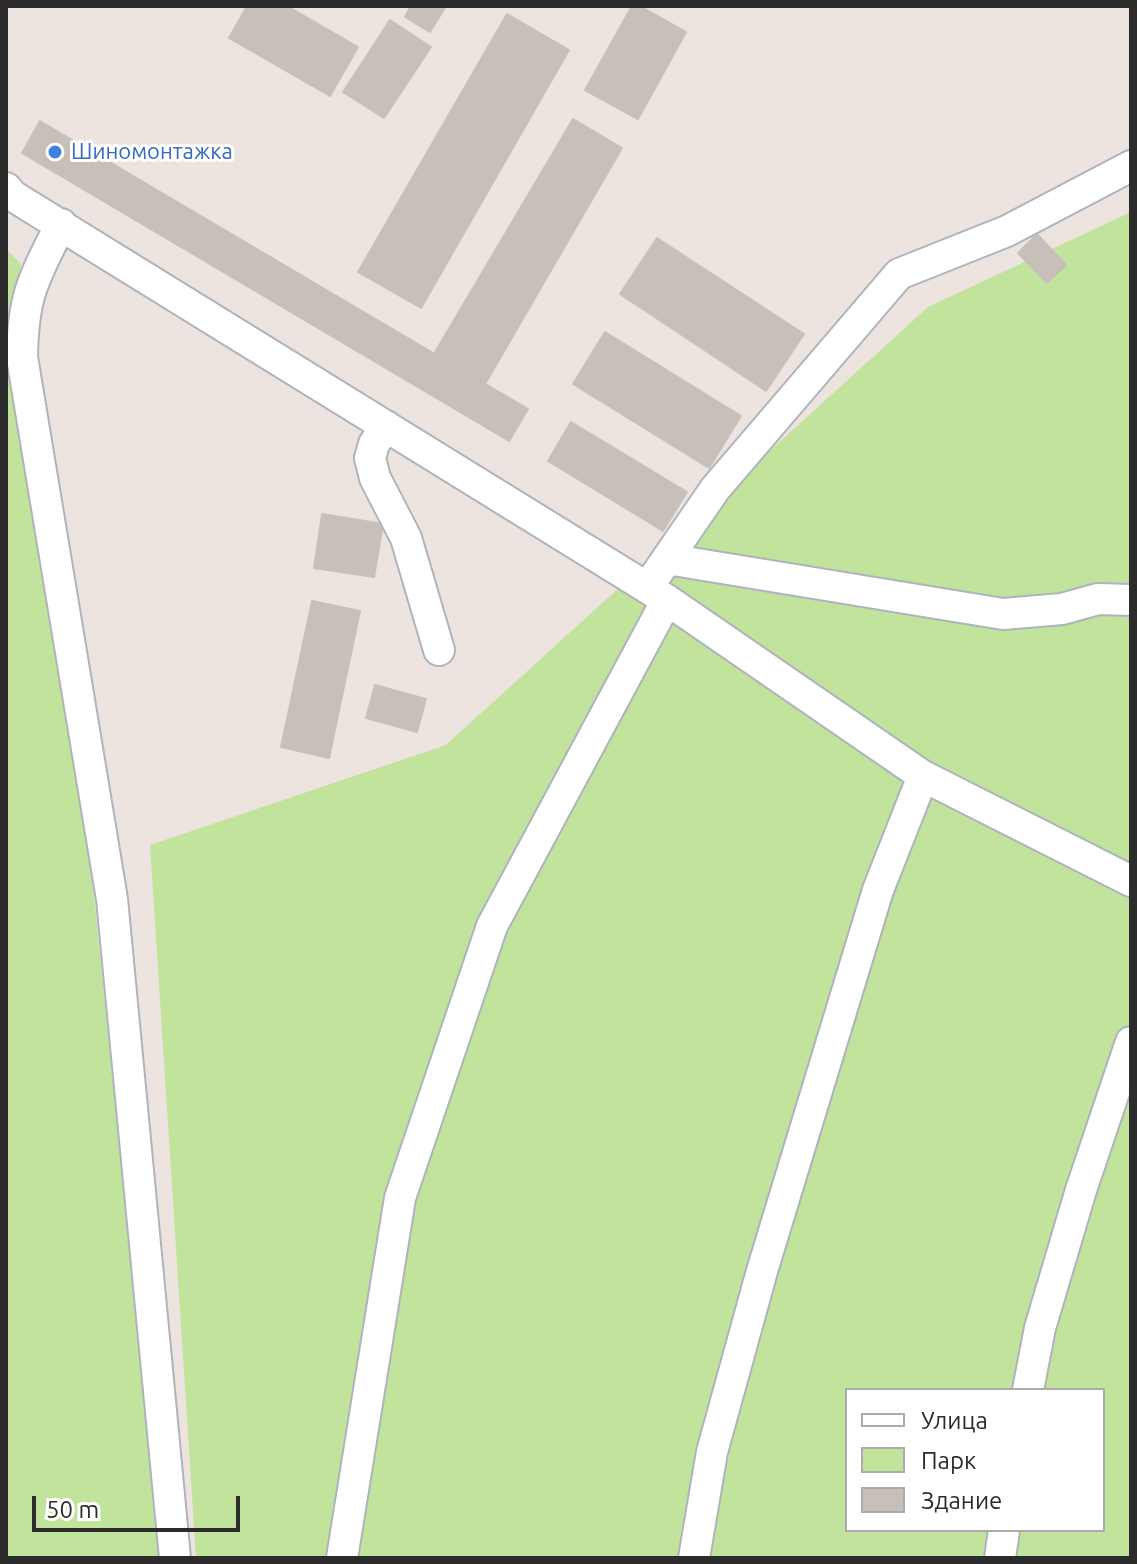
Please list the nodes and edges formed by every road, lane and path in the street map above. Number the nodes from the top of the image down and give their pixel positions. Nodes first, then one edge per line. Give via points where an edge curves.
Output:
1 (1131, 166) edge
2 (6, 188) edge
3 (61, 224) junction
4 (386, 426) junction
5 (667, 559) junction
6 (657, 594) junction
7 (1131, 600) edge
8 (439, 650) dead end
9 (923, 776) junction
10 (1131, 881) edge
11 (1131, 1042) edge
12 (1028, 1388) edge
13 (1004, 1532) edge
14 (175, 1558) edge
15 (342, 1558) edge
16 (694, 1558) edge
17 (1000, 1558) edge

1 - 5 street via 1007,231 899,274 715,489
2 - 3 street
3 - 4 street
3 - 14 street via 29,288 22,357 112,899
4 - 6 street
4 - 8 street via 370,458 406,538
5 - 6 street
5 - 7 street via 1003,614 1062,609 1098,599
6 - 9 street
6 - 15 street via 492,926 400,1198
9 - 10 street
9 - 16 street via 878,890 762,1271 712,1452
11 - 12 street via 1040,1328
13 - 17 street

